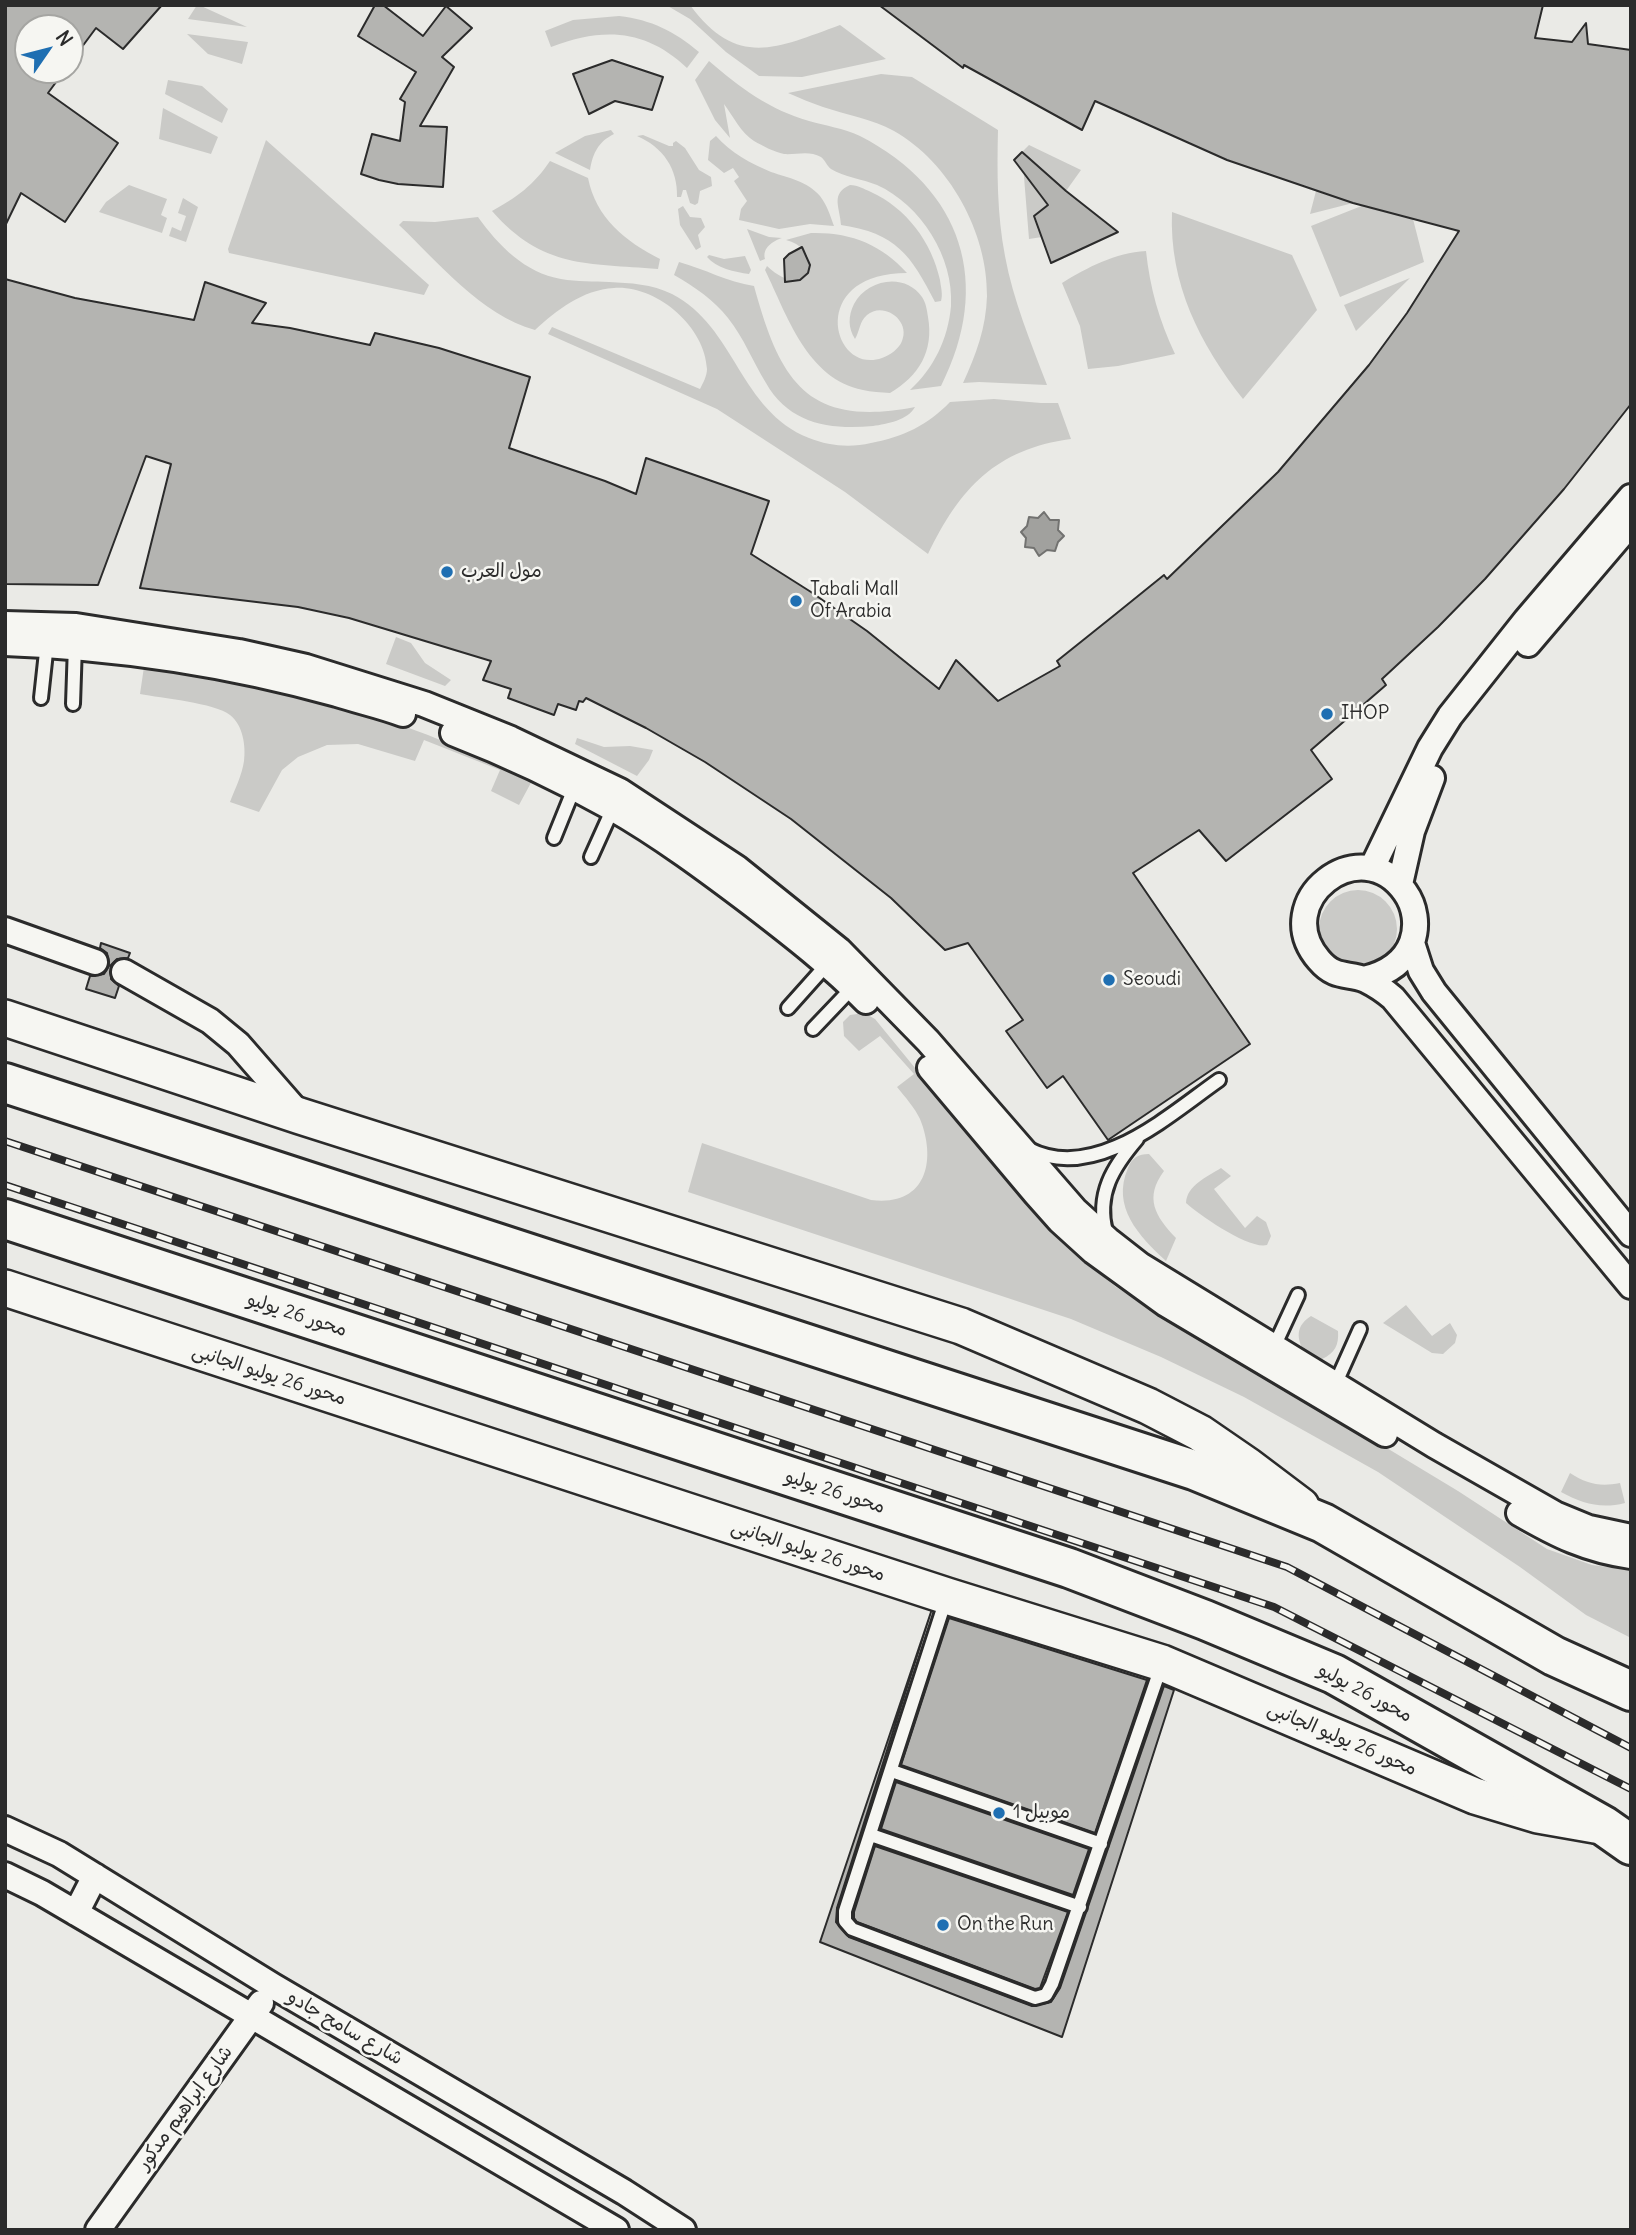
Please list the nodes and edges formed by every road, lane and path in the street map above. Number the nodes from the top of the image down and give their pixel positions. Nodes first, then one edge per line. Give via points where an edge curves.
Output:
1 (1631, 496) edge
2 (1631, 523) edge
3 (5, 624) edge
4 (48, 635) junction
5 (76, 636) junction
6 (5, 643) edge
7 (41, 698) dead end
8 (73, 704) dead end
9 (577, 781) junction
10 (616, 800) junction
11 (554, 838) dead end
12 (591, 857) dead end
13 (1372, 869) junction
14 (1400, 884) junction
15 (5, 930) edge
16 (1412, 943) junction
17 (833, 957) junction
18 (95, 962) dead end
19 (124, 972) dead end
20 (1364, 979) junction
21 (858, 981) junction
22 (788, 1008) dead end
23 (5, 1018) edge
24 (813, 1029) dead end
25 (1219, 1080) dead end
26 (5, 1083) edge
27 (300, 1116) junction
28 (1139, 1136) junction
29 (1018, 1144) junction
30 (5, 1219) edge
31 (1631, 1234) edge
32 (1108, 1240) junction
33 (1631, 1286) edge
34 (5, 1288) edge
35 (1298, 1295) dead end
36 (1360, 1329) dead end
37 (1270, 1355) junction
38 (1332, 1392) junction
39 (1323, 1523) junction
40 (1631, 1537) edge
41 (1631, 1556) edge
42 (947, 1596) junction
43 (1162, 1663) junction
44 (1631, 1691) edge
45 (892, 1771) junction
46 (5, 1829) edge
47 (871, 1835) junction
48 (1617, 1836) edge
49 (1101, 1844) junction
50 (5, 1875) edge
51 (95, 1876) junction
52 (1080, 1907) junction
53 (76, 1913) junction
54 (273, 1986) junction
55 (251, 2016) junction
56 (624, 2192) junction
57 (606, 2227) edge
58 (98, 2230) edge
59 (683, 2230) edge

1 - 13 street via 1450,716
2 - 14 street via 1465,718 1422,802
3 - 4 street
4 - 5 street
4 - 6 street
4 - 7 lane
5 - 8 lane
5 - 9 street via 387,709
9 - 10 street
9 - 11 lane
10 - 12 lane
10 - 17 street via 734,891
13 - 14 street
13 - 20 street via 1356,867 1327,878 1316,889 1304,918 1305,934 1320,962 1333,972
14 - 16 street via 1415,912
15 - 18 street
16 - 20 street via 1393,968
16 - 31 street via 1434,992
17 - 21 street
17 - 22 lane
19 - 27 street via 210,1021 238,1044
20 - 33 street via 1402,1008
21 - 24 lane
21 - 29 street via 928,1041
21 - 37 street via 1060,1221 1093,1251 1166,1304
23 - 27 main road
25 - 28 lane
26 - 39 highway via 1194,1470
27 - 39 main road via 961,1326 1149,1406 1200,1433
28 - 29 lane via 1073,1159
28 - 32 lane via 1118,1161 1106,1187 1103,1214
29 - 32 street
30 - 48 highway, محور 26 يوليو via 1069,1568 1334,1674
32 - 37 street
34 - 42 main road, محور 26 يوليو الجانبى
35 - 37 lane
36 - 38 lane
37 - 38 street
38 - 40 street via 1555,1514 1589,1528
38 - 41 street via 1549,1531 1577,1544
39 - 44 highway via 1554,1656
42 - 43 main road, محور 26 يوليو الجانبى
42 - 45 lane
43 - 48 main road, محور 26 يوليو الجانبى via 1475,1796
43 - 49 lane
45 - 47 lane
45 - 49 lane
46 - 51 street, شارع سامح جادو
47 - 52 lane
47 - 52 lane via 845,1911 845,1921 852,1929 1035,1998 1046,1995 1052,1984
49 - 52 lane
50 - 53 street, شارع سامح جادو
51 - 53 street
51 - 54 street, شارع سامح جادو
53 - 55 street, شارع سامح جادو
54 - 55 street, شارع ابراهيم مدكور
54 - 56 street, شارع سامح جادو
55 - 57 street, شارع سامح جادو
55 - 58 street, شارع ابراهيم مدكور
56 - 57 street
56 - 59 street, شارع سامح جادو

